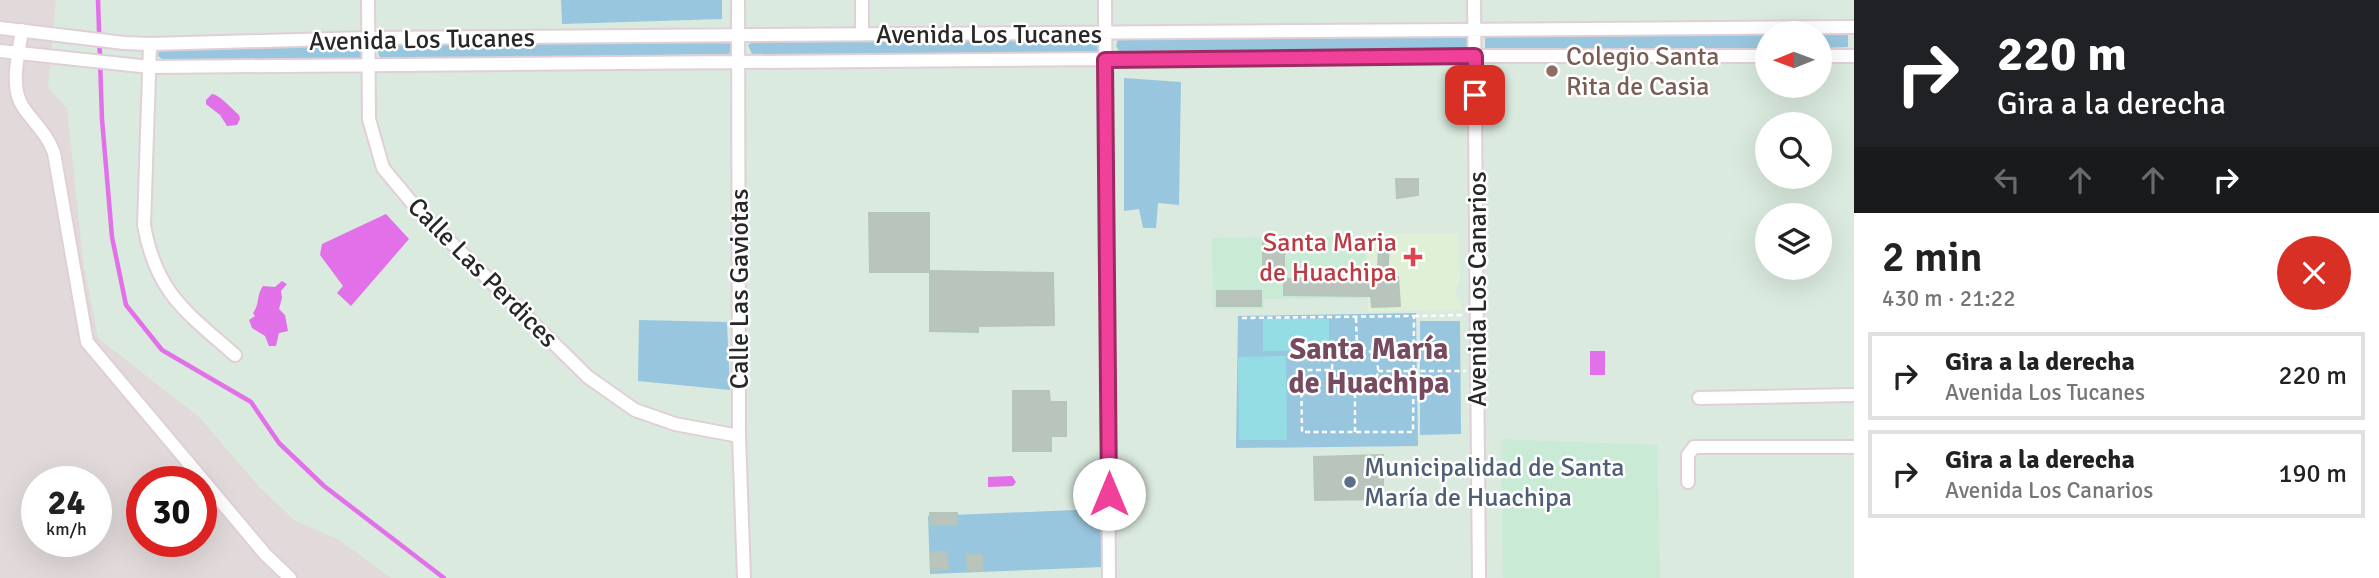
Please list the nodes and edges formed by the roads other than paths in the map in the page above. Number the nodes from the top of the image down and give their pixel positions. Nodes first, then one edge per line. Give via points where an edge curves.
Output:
1 (368, 0) edge
2 (738, 0) edge
3 (862, 0) edge
4 (1105, 0) edge
5 (1475, 0) edge
6 (1854, 27) edge
7 (0, 28) edge
8 (22, 30) junction
9 (1474, 31) junction
10 (862, 34) junction
11 (1105, 34) junction
12 (738, 35) junction
13 (368, 38) junction
14 (150, 44) junction
15 (0, 51) edge
16 (19, 53) junction
17 (1475, 56) junction
18 (1755, 56) edge
19 (1832, 56) edge
20 (1854, 56) edge
21 (1105, 60) junction
22 (738, 61) junction
23 (368, 64) junction
24 (150, 67) junction
25 (235, 355) dead end
26 (1854, 395) edge
27 (1699, 398) dead end
28 (739, 436) junction
29 (1854, 447) edge
30 (1688, 482) dead end
31 (290, 578) edge
32 (744, 578) edge
33 (1110, 578) edge
34 (1479, 578) edge

1 - 13 street, Calle Las Perdices
2 - 12 street, Calle Las Gaviotas
3 - 10 street
4 - 11 street
5 - 9 street, Avenida Los Canarios
6 - 9 street, Avenida Los Tucanes
7 - 8 street, Avenida Los Tucanes
8 - 14 street, Avenida Los Tucanes
8 - 16 street
9 - 11 street, Avenida Los Tucanes
9 - 17 street, Avenida Los Canarios
10 - 11 street, Avenida Los Tucanes
10 - 12 street, Avenida Los Tucanes
11 - 21 street
12 - 13 street, Avenida Los Tucanes
12 - 22 street, Calle Las Gaviotas
13 - 14 street, Avenida Los Tucanes
13 - 23 street, Calle Las Perdices
14 - 24 street
15 - 16 street, Avenida Los Tucanes
16 - 24 street, Avenida Los Tucanes
16 - 31 street via 19,99 54,153 87,342
17 - 18 street, Avenida Los Tucanes
17 - 21 street, Avenida Los Tucanes
17 - 34 street, Avenida Los Canarios
19 - 20 street
21 - 22 street, Avenida Los Tucanes
21 - 33 street
22 - 23 street, Avenida Los Tucanes
22 - 28 street, Calle Las Gaviotas
23 - 24 street, Avenida Los Tucanes
23 - 28 street, Calle Las Perdices via 369,119 383,167 418,211 588,377 635,410 675,424
24 - 25 street via 144,225 149,250 159,276 182,309
26 - 27 street
28 - 32 street, Calle Las Gaviotas
29 - 30 street via 1694,447 1688,455

